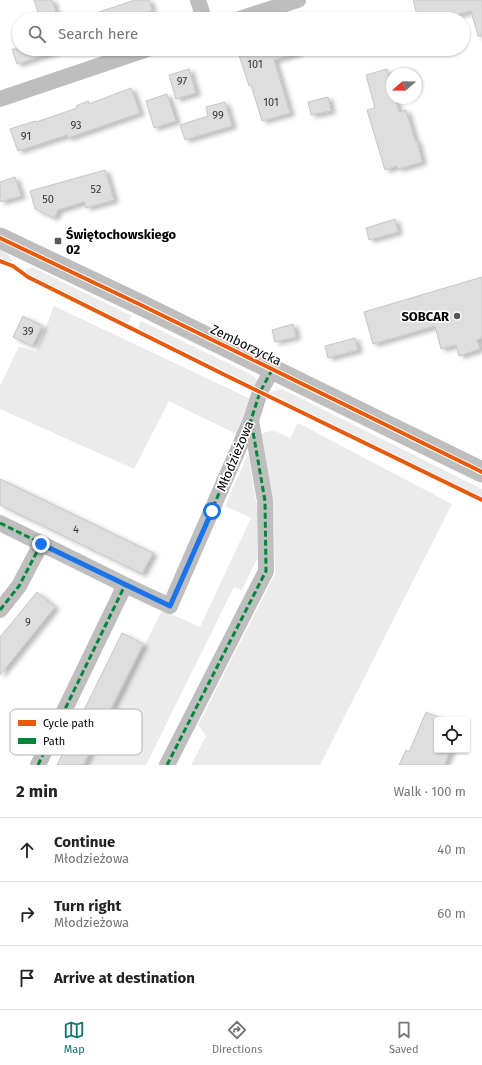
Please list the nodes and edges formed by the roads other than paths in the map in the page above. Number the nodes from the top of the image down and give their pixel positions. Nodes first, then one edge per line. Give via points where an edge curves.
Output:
1 (198, 0) edge
2 (298, 0) edge
3 (202, 12) edge
4 (261, 12) edge
5 (127, 56) edge
6 (0, 99) edge
7 (0, 238) edge
8 (272, 370) junction
9 (251, 420) junction
10 (482, 472) edge
11 (0, 523) edge
12 (41, 544) junction
13 (124, 585) junction
14 (0, 610) edge
15 (65, 709) edge
16 (43, 755) edge
17 (38, 765) edge
18 (167, 765) edge

1 - 3 street
2 - 4 street
5 - 6 street
7 - 8 street, Zemborzycka
8 - 9 street, Młodzieżowa via 260,392
8 - 10 street, Zemborzycka
9 - 13 street, Młodzieżowa via 170,606
9 - 18 street via 265,502 266,571
11 - 12 street, Młodzieżowa
12 - 13 street, Młodzieżowa
12 - 14 street via 19,586
13 - 15 street
16 - 17 street

